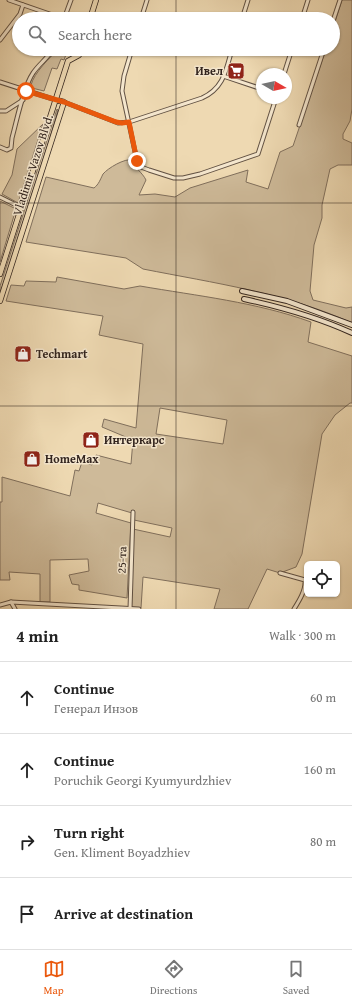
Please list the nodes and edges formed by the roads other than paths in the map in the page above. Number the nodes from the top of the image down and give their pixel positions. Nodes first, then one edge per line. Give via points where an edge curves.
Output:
1 (9, 0) edge
2 (71, 0) edge
3 (96, 0) edge
4 (147, 0) edge
5 (248, 0) edge
6 (308, 0) edge
7 (340, 0) edge
8 (23, 5) junction
9 (21, 12) edge
10 (44, 12) edge
11 (67, 12) edge
12 (92, 12) edge
13 (144, 12) edge
14 (244, 12) edge
15 (304, 12) edge
16 (336, 12) edge
17 (12, 24) edge
18 (0, 40) edge
19 (49, 56) edge
20 (77, 56) edge
21 (130, 56) edge
22 (230, 56) edge
23 (290, 56) edge
24 (322, 56) edge
25 (286, 68) edge
26 (223, 76) junction
27 (0, 82) edge
28 (256, 87) edge
29 (26, 91) junction
30 (23, 100) junction
31 (56, 100) junction
32 (64, 102) junction
33 (274, 104) edge
34 (0, 111) edge
35 (129, 122) junction
36 (299, 125) dead end
37 (0, 147) edge
38 (0, 197) edge
39 (18, 206) dead end
40 (0, 274) edge
41 (242, 291) dead end
42 (244, 299) dead end
43 (0, 301) edge
44 (352, 325) edge
45 (352, 333) edge
46 (133, 512) dead end
47 (280, 573) dead end
48 (11, 602) junction
49 (0, 605) edge
50 (14, 609) edge
51 (130, 609) edge
52 (139, 609) edge
53 (294, 609) edge

1 - 8 street
2 - 11 street
3 - 12 main road
4 - 13 street
5 - 14 street
6 - 15 street
7 - 16 street
8 - 9 street
8 - 10 street
17 - 18 street
19 - 29 street via 32,74
20 - 31 main road, Vladimir Vazov Blvd. via 68,61
21 - 35 street via 122,91
22 - 26 street
23 - 25 street
24 - 36 street
26 - 28 street
26 - 35 street via 216,89 207,96
27 - 29 street
29 - 30 street
29 - 31 street
30 - 34 street via 6,111
30 - 37 street via 11,148 7,150
31 - 32 main road
31 - 40 main road, Vladimir Vazov Blvd.
32 - 35 street via 116,122
32 - 43 main road, Vladimir Vazov Blvd.
33 - 35 street via 258,154 189,178 174,178 141,167 137,161
38 - 39 street
41 - 44 street via 287,301
42 - 45 street via 311,317
46 - 51 street, 25-та
47 - 53 street via 305,580
48 - 49 street
48 - 50 street
48 - 51 street
51 - 52 street

